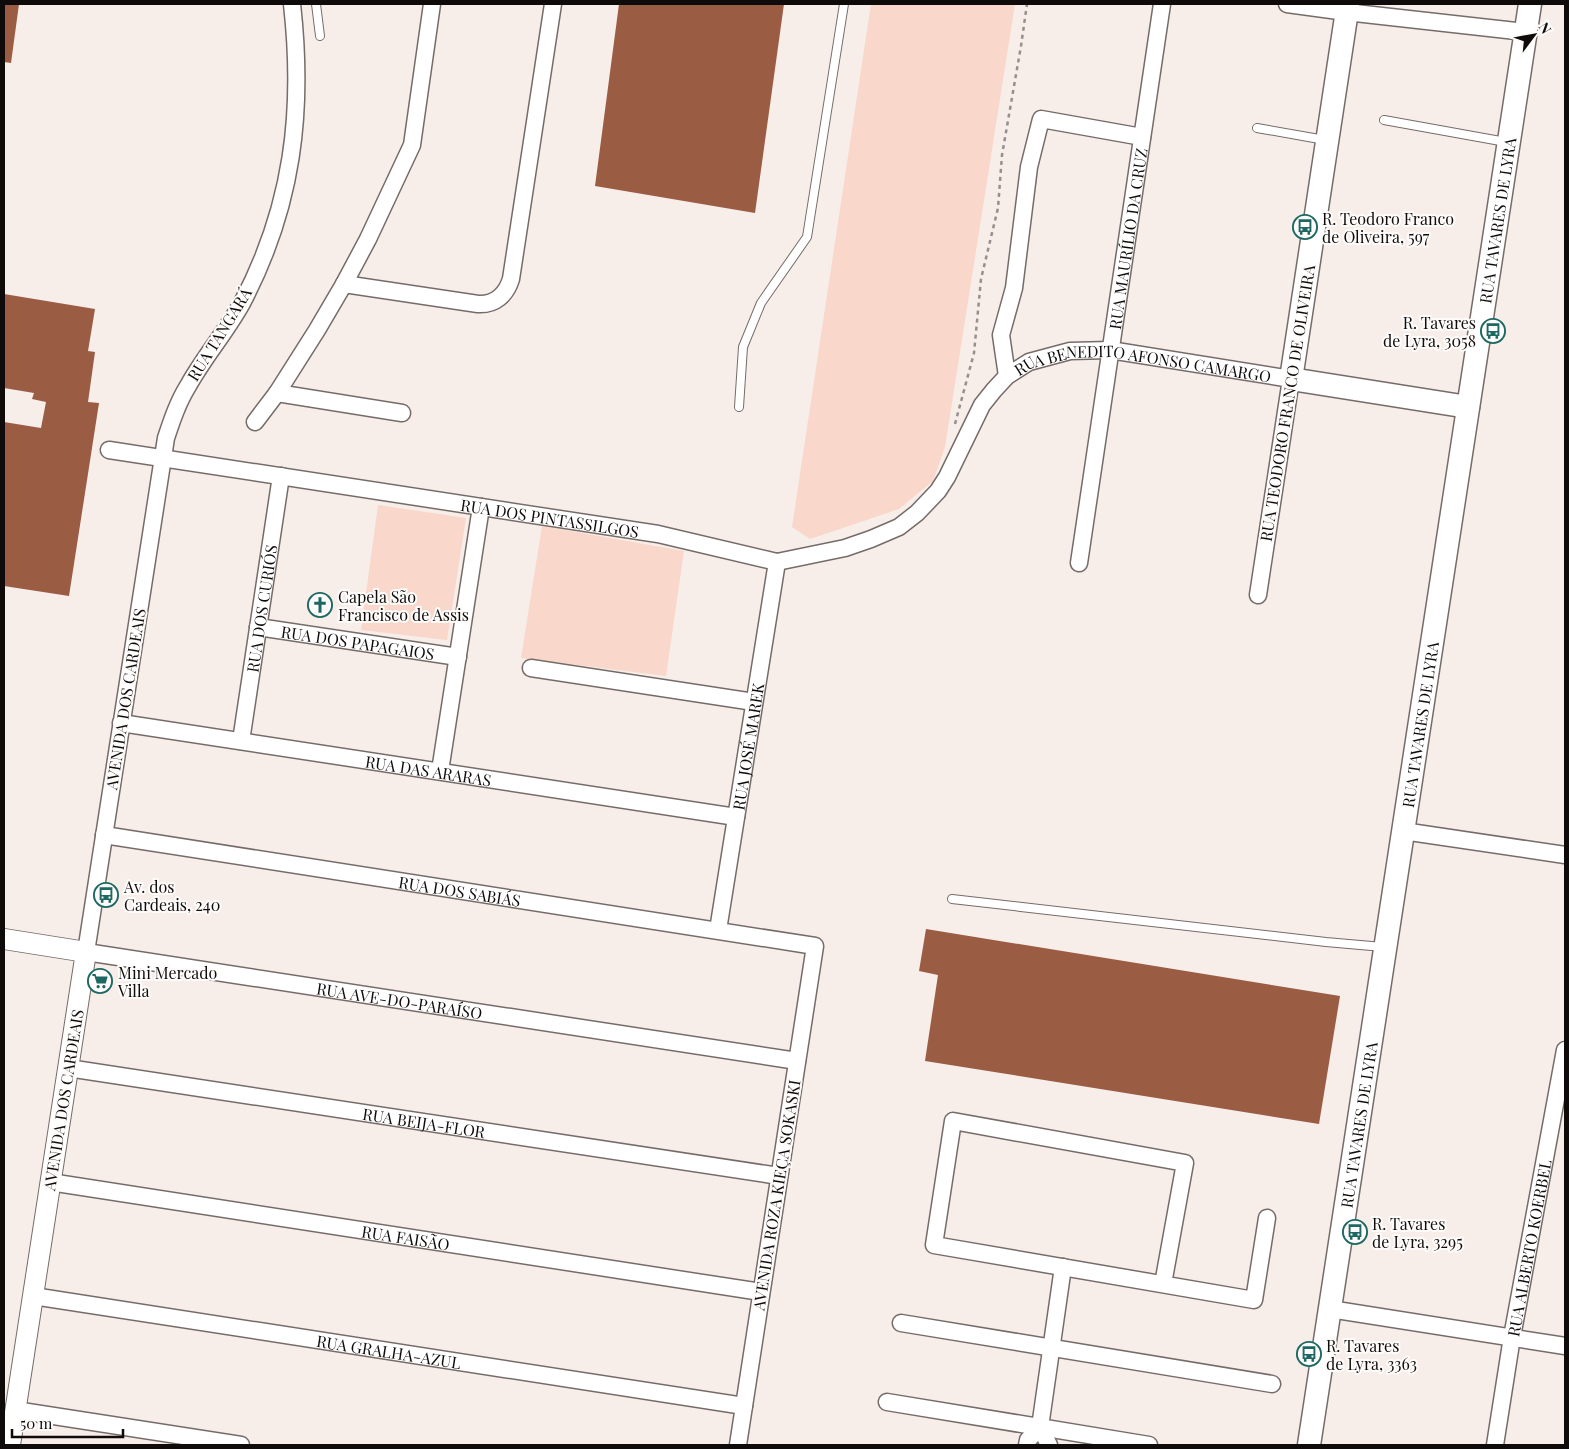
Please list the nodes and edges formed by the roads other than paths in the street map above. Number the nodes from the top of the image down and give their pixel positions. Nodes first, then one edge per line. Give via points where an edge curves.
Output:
1 (292, 4) edge
2 (316, 4) edge
3 (432, 4) edge
4 (553, 4) edge
5 (844, 4) edge
6 (1162, 4) edge
7 (1287, 4) edge
8 (1530, 4) edge
9 (1347, 8) edge
10 (1525, 32) junction
11 (320, 36) dead end
12 (1384, 120) dead end
13 (1257, 128) dead end
14 (1142, 137) junction
15 (1327, 140) junction
16 (1508, 143) junction
17 (344, 284) junction
18 (1110, 350) junction
19 (1007, 376) junction
20 (1291, 379) junction
21 (277, 393) junction
22 (739, 407) dead end
23 (1468, 407) junction
24 (402, 413) dead end
25 (255, 422) dead end
26 (109, 450) dead end
27 (162, 458) junction
28 (954, 461) joint
29 (281, 476) junction
30 (481, 507) junction
31 (777, 562) junction
32 (1079, 563) dead end
33 (1258, 595) dead end
34 (258, 627) junction
35 (458, 657) junction
36 (531, 668) dead end
37 (754, 702) junction
38 (121, 723) junction
39 (241, 741) junction
40 (440, 772) junction
41 (736, 816) junction
42 (1403, 830) junction
43 (104, 836) junction
44 (1565, 855) edge
45 (952, 899) dead end
46 (718, 930) junction
47 (4, 939) edge
48 (815, 946) joint
49 (1385, 948) junction
50 (86, 952) junction
51 (1565, 1050) edge
52 (797, 1061) junction
53 (68, 1068) junction
54 (779, 1176) junction
55 (50, 1182) junction
56 (1267, 1218) dead end
57 (1063, 1267) junction
58 (1163, 1284) junction
59 (761, 1292) junction
60 (33, 1296) junction
61 (1330, 1309) junction
62 (901, 1323) dead end
63 (1512, 1337) junction
64 (1565, 1346) edge
65 (1051, 1348) junction
66 (1272, 1384) dead end
67 (887, 1402) dead end
68 (744, 1406) junction
69 (15, 1410) junction
70 (1040, 1427) junction
71 (217, 1443) edge
72 (10, 1445) edge
73 (241, 1445) edge
74 (738, 1445) edge
75 (1027, 1445) edge
76 (1049, 1445) edge
77 (1149, 1445) edge
78 (1309, 1445) edge
79 (1495, 1445) edge

1 - 27 street, RUA TANGARÁ via 297,59 296,122 278,216 262,261 241,304 179,402
2 - 11 lane
3 - 17 street via 412,145
4 - 17 street via 511,279 505,292 495,301 478,304
5 - 22 lane via 808,237 761,303 744,347
6 - 14 street, RUA MAURÍLIO DA CRUZ
7 - 9 street
8 - 10 main road, RUA TAVARES DE LYRA
9 - 10 street
9 - 15 main road, RUA TEODORO FRANCO DE OLIVEIRA
10 - 16 main road, RUA TAVARES DE LYRA
12 - 16 lane
13 - 15 lane
14 - 18 street, RUA MAURÍLIO DA CRUZ
14 - 19 street via 1041,119 1029,167 1014,288 1001,335
15 - 20 main road, RUA TEODORO FRANCO DE OLIVEIRA
16 - 23 main road, RUA TAVARES DE LYRA
17 - 21 street
18 - 19 street, RUA BENEDITO AFONSO CAMARGO via 1070,351 1029,362
18 - 20 street, RUA BENEDITO AFONSO CAMARGO
18 - 32 street, RUA MAURÍLIO DA CRUZ
19 - 28 street, RUA BENEDITO AFONSO CAMARGO via 982,406
20 - 23 main road, RUA BENEDITO AFONSO CAMARGO
20 - 33 street, RUA TEODORO FRANCO DE OLIVEIRA
21 - 24 street
21 - 25 street
23 - 42 main road, RUA TAVARES DE LYRA
26 - 27 street, RUA DOS PINTASSILGOS
27 - 29 street, RUA DOS PINTASSILGOS
27 - 38 street, AVENIDA DOS CARDEAIS
28 - 31 street, RUA DOS PINTASSILGOS via 938,491 917,514 899,527 845,548
29 - 30 street, RUA DOS PINTASSILGOS
29 - 34 street, RUA DOS CURIÓS
30 - 31 street, RUA DOS PINTASSILGOS via 658,534
30 - 35 street
31 - 37 street, RUA JOSÉ MAREK
34 - 35 street, RUA DOS PAPAGAIOS
34 - 39 street, RUA DOS CURIÓS
35 - 40 street
36 - 37 street
37 - 41 street, RUA JOSÉ MAREK
38 - 39 street, RUA DAS ARARAS
38 - 43 street, AVENIDA DOS CARDEAIS
39 - 40 street, RUA DAS ARARAS
40 - 41 street, RUA DAS ARARAS
41 - 46 street, RUA JOSÉ MAREK
42 - 44 street
42 - 49 main road, RUA TAVARES DE LYRA
43 - 46 street, RUA DOS SABIÁS
43 - 50 street, AVENIDA DOS CARDEAIS
45 - 49 lane
46 - 48 street, RUA DOS SABIÁS
47 - 50 street, RUA AVE-DO-PARAÍSO
48 - 52 street, AVENIDA ROZA KIEÇA SOKASKI
49 - 61 main road, RUA TAVARES DE LYRA
50 - 52 street, RUA AVE-DO-PARAÍSO
50 - 53 street, AVENIDA DOS CARDEAIS
51 - 63 street, RUA ALBERTO KOERBEL
52 - 54 street, AVENIDA ROZA KIEÇA SOKASKI
53 - 54 street, RUA BEIJA-FLOR
53 - 55 street, AVENIDA DOS CARDEAIS
54 - 59 street, AVENIDA ROZA KIEÇA SOKASKI
55 - 59 street, RUA FAISÃO
55 - 60 street, AVENIDA DOS CARDEAIS
56 - 58 street via 1254,1300
57 - 58 street
57 - 58 street via 934,1245 953,1122 1185,1163
57 - 65 street
59 - 68 street, AVENIDA ROZA KIEÇA SOKASKI
60 - 68 street, RUA GRALHA-AZUL
60 - 69 street, AVENIDA DOS CARDEAIS
61 - 63 street
61 - 78 main road, RUA TAVARES DE LYRA
62 - 65 street
63 - 64 street
63 - 79 street, RUA ALBERTO KOERBEL
65 - 66 street
65 - 70 street
67 - 70 street
68 - 74 street, AVENIDA ROZA KIEÇA SOKASKI
69 - 71 street
69 - 72 street, AVENIDA DOS CARDEAIS
70 - 75 street
70 - 76 street
70 - 77 street
71 - 73 street

